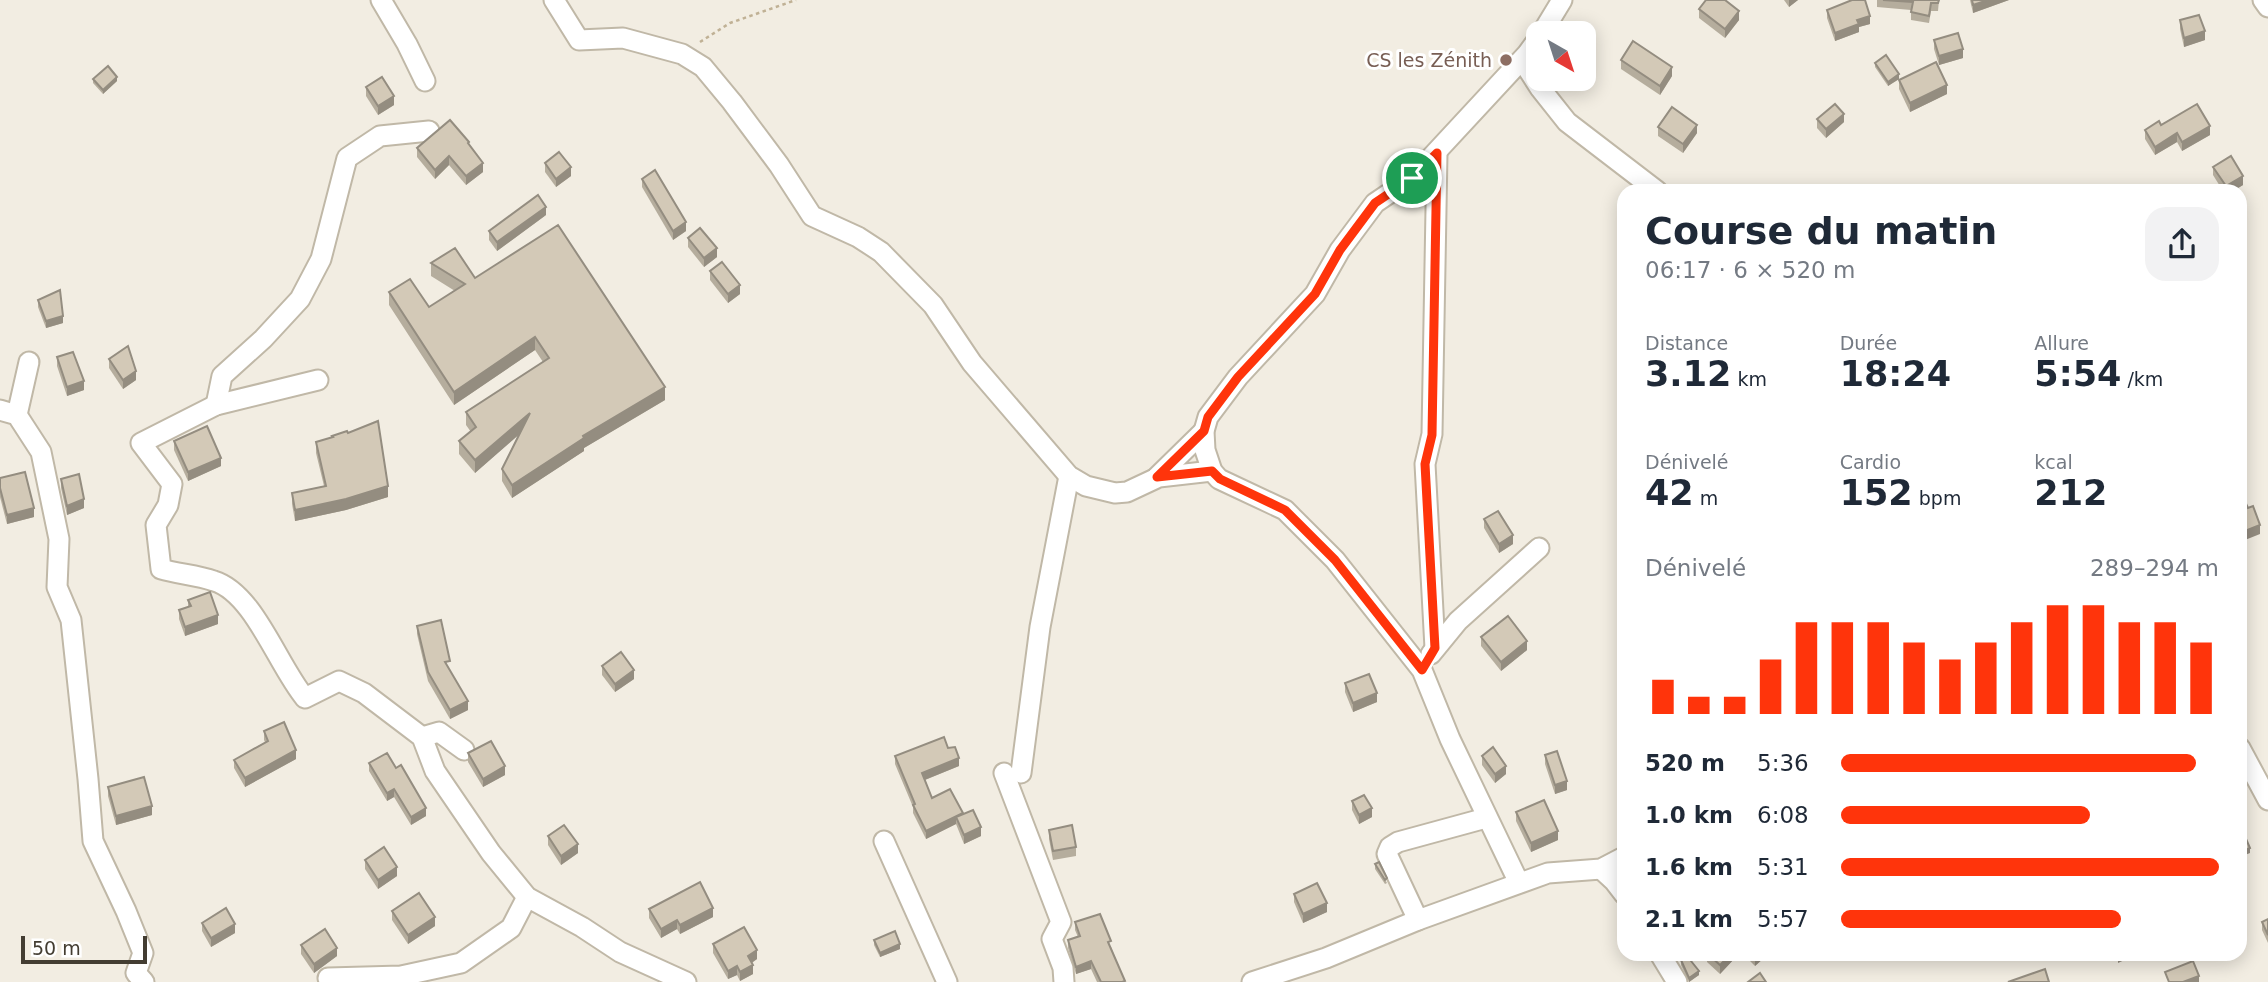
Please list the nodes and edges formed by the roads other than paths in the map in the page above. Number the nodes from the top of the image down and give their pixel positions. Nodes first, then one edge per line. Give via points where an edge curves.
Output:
1 (382, 0) edge
2 (554, 0) edge
3 (1562, 0) edge
4 (2263, 0) edge
5 (2268, 7) edge
6 (1549, 21) edge
7 (1526, 55) edge
8 (1522, 60) junction
9 (425, 81) dead end
10 (429, 131) dead end
11 (1437, 153) junction
12 (1648, 184) edge
13 (29, 362) dead end
14 (318, 380) dead end
15 (216, 405) junction
16 (9, 412) edge
17 (1204, 431) junction
18 (1212, 471) junction
19 (1069, 477) junction
20 (1157, 477) junction
21 (1539, 548) dead end
22 (1435, 648) junction
23 (1422, 670) junction
24 (422, 737) junction
25 (464, 750) dead end
26 (2247, 761) edge
27 (2268, 800) edge
28 (1486, 818) junction
29 (884, 841) dead end
30 (1617, 861) edge
31 (1601, 870) junction
32 (1519, 884) junction
33 (1617, 887) edge
34 (527, 897) junction
35 (1418, 920) junction
36 (1664, 961) edge
37 (328, 978) dead end
38 (144, 982) edge
39 (687, 982) edge
40 (947, 982) edge
41 (1064, 982) edge
42 (1252, 982) edge
43 (1677, 982) edge

1 - 9 street
2 - 19 street via 579,40 623,38 682,54 703,66 812,216 881,252 933,305 972,363
3 - 6 street
4 - 5 street
7 - 8 street
8 - 11 street
8 - 12 street via 1567,122
10 - 15 street via 380,136 346,158 321,259 300,299 222,376
11 - 17 street via 1412,178 1375,203 1315,294 1238,377 1208,417
11 - 22 street via 1432,435 1425,464
13 - 16 street
14 - 15 street
15 - 24 street via 141,443 172,484 168,505 156,525 161,569 230,589 254,616 304,698 339,681 364,693
16 - 38 street via 41,452 59,539 57,587 71,620 93,841 142,953 136,973
17 - 18 street
17 - 20 street
18 - 20 street
18 - 23 street via 1285,510 1335,560
19 - 20 street via 1115,493
19 - 41 street via 1013,773 1061,922 1052,939
21 - 22 street via 1458,621
22 - 23 street
23 - 28 street
24 - 25 street via 439,732
24 - 34 street via 435,771
26 - 27 street
28 - 32 street
28 - 35 street via 1390,847 1387,853
29 - 40 street
30 - 31 street
31 - 32 street via 1548,873
31 - 33 street
32 - 35 street
34 - 37 street via 511,928 461,963 401,976
34 - 39 street via 620,952
35 - 42 street
36 - 43 street

